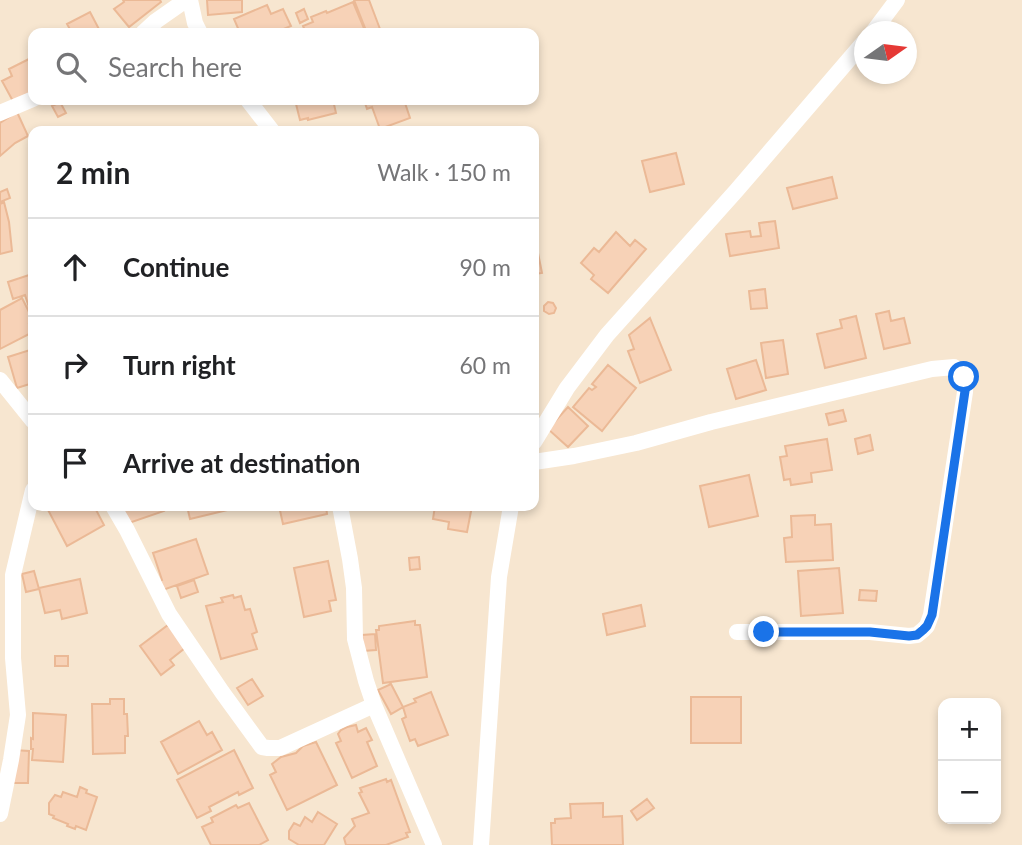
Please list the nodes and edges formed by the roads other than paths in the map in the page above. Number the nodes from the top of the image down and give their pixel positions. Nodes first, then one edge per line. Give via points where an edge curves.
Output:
1 (188, 0) edge
2 (897, 0) edge
3 (881, 21) edge
4 (148, 28) edge
5 (198, 28) edge
6 (854, 54) edge
7 (28, 101) edge
8 (252, 105) edge
9 (0, 113) edge
10 (268, 126) edge
11 (0, 380) edge
12 (28, 415) edge
13 (539, 434) edge
14 (539, 461) edge
15 (28, 511) edge
16 (116, 511) edge
17 (341, 511) edge
18 (511, 511) edge
19 (737, 632) dead end
20 (374, 705) junction
21 (0, 814) edge
22 (434, 845) edge
23 (481, 845) edge

1 - 4 street
1 - 5 street
2 - 3 street
6 - 13 street via 607,335 566,388
7 - 9 street
8 - 10 street
11 - 12 street
14 - 19 street via 636,443 932,369 954,367 961,372 965,391 927,626 909,636
15 - 21 street via 13,575 18,715
16 - 20 street via 169,614 262,747 280,747
17 - 20 street via 353,579 355,639
18 - 23 street via 498,588
20 - 22 street

